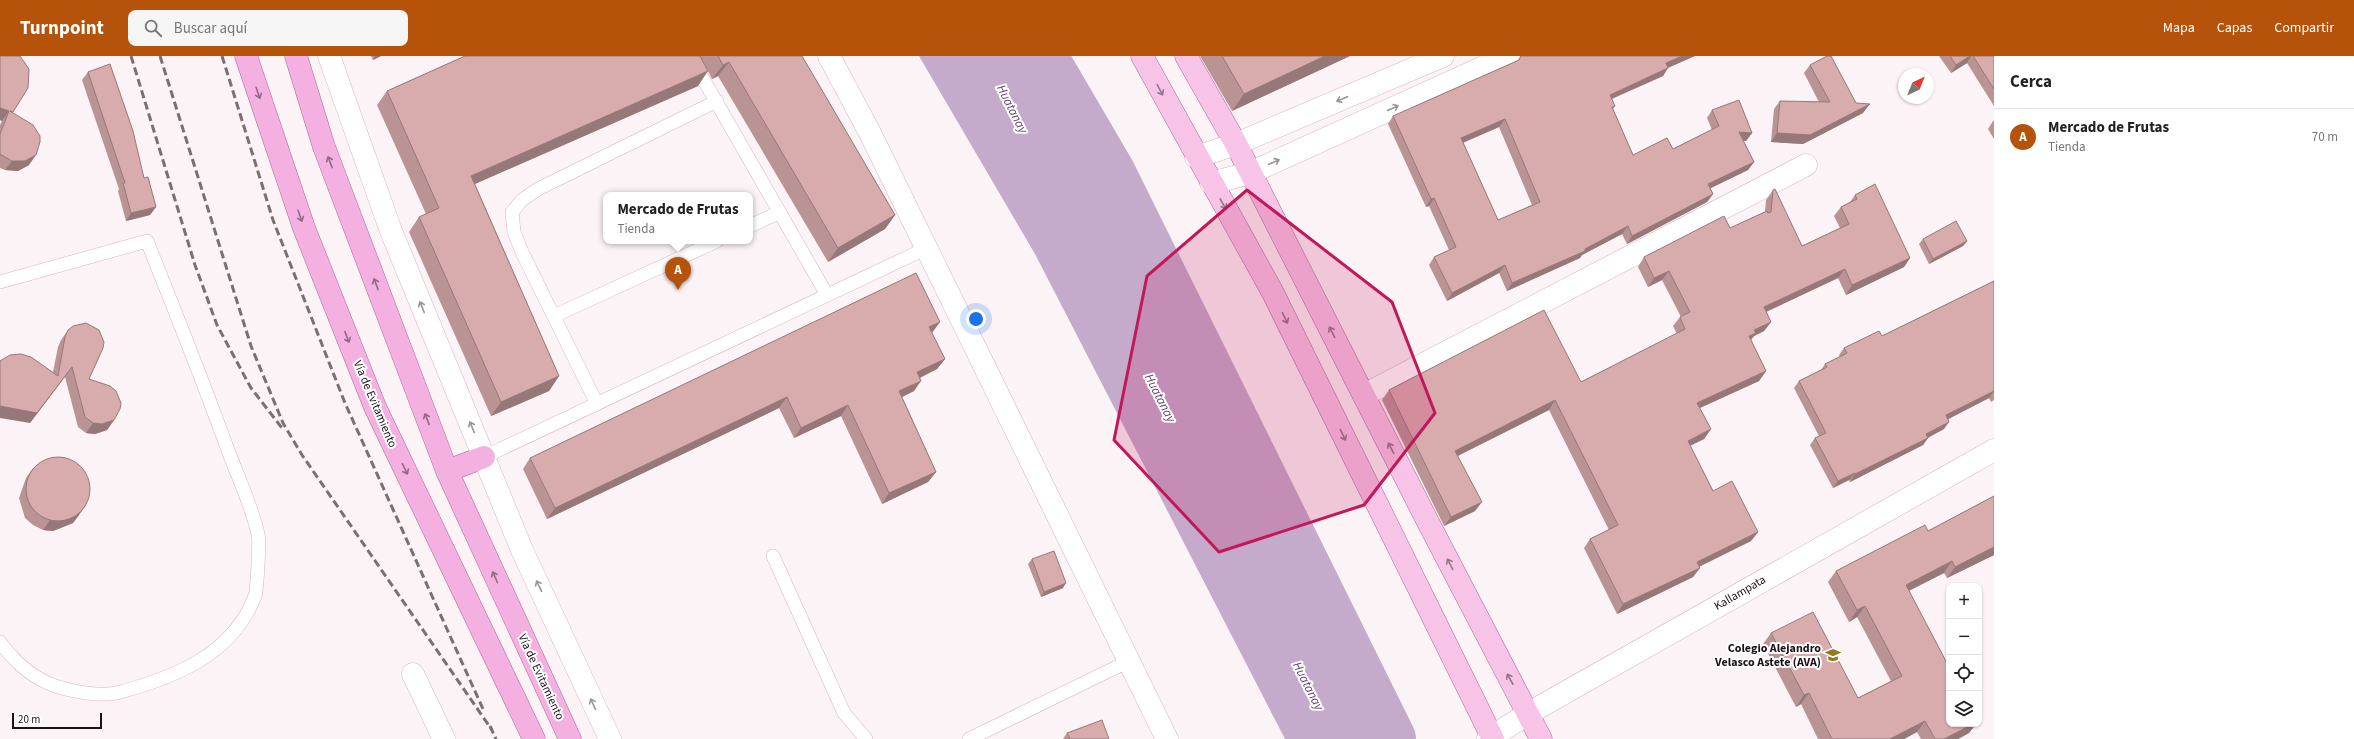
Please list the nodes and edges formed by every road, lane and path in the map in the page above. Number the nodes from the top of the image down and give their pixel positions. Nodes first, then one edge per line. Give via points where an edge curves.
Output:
1 (246, 56) edge
2 (296, 56) edge
3 (329, 56) edge
4 (690, 56) edge
5 (829, 56) edge
6 (1142, 56) edge
7 (1186, 56) edge
8 (1443, 56) edge
9 (1508, 56) edge
10 (717, 101) junction
11 (1236, 144) junction
12 (1196, 157) junction
13 (1806, 165) dead end
14 (1250, 173) junction
15 (1211, 183) junction
16 (780, 212) junction
17 (753, 225) edge
18 (710, 244) edge
19 (927, 248) junction
20 (0, 282) edge
21 (827, 295) junction
22 (554, 316) junction
23 (1364, 395) junction
24 (597, 404) junction
25 (1994, 450) edge
26 (484, 457) junction
27 (447, 471) junction
28 (773, 556) dead end
29 (0, 642) edge
30 (1127, 662) junction
31 (413, 674) dead end
32 (1529, 713) junction
33 (1491, 738) edge
34 (444, 739) edge
35 (534, 739) edge
36 (570, 739) edge
37 (610, 739) edge
38 (866, 739) edge
39 (969, 739) edge
40 (1167, 739) edge
41 (1541, 739) edge

1 -> 35 highway, Vía de Evitamiento via 304,228 375,406
27 -> 2 highway, Vía de Evitamiento via 324,147
26 -> 3 street via 391,231
4 - 10 lane
5 - 19 street
6 -> 12 main road
7 - 11 main road
8 -> 11 street
14 -> 9 street
10 - 16 lane
10 - 22 lane via 538,189 522,200 512,212 514,232 522,252
11 - 12 street
11 - 14 main road
12 - 15 main road
13 - 23 street
14 - 15 street
23 -> 14 main road
15 -> 33 main road via 1273,293
16 - 17 lane
16 - 21 lane
18 - 22 lane
19 - 21 lane
19 - 30 street
20 - 29 lane via 147,240 208,393 259,536 255,595 239,624 223,645 183,670 116,693 77,692 40,679 6,652
21 - 24 lane
22 - 24 lane
32 -> 23 main road
24 - 26 lane
25 - 32 street, Kallampata
26 - 27 highway
37 -> 26 street via 522,550
36 -> 27 highway, Vía de Evitamiento
28 - 38 lane via 844,713
30 - 39 lane
30 - 40 street
31 - 34 street
32 - 33 street, Kallampata
32 - 41 main road

